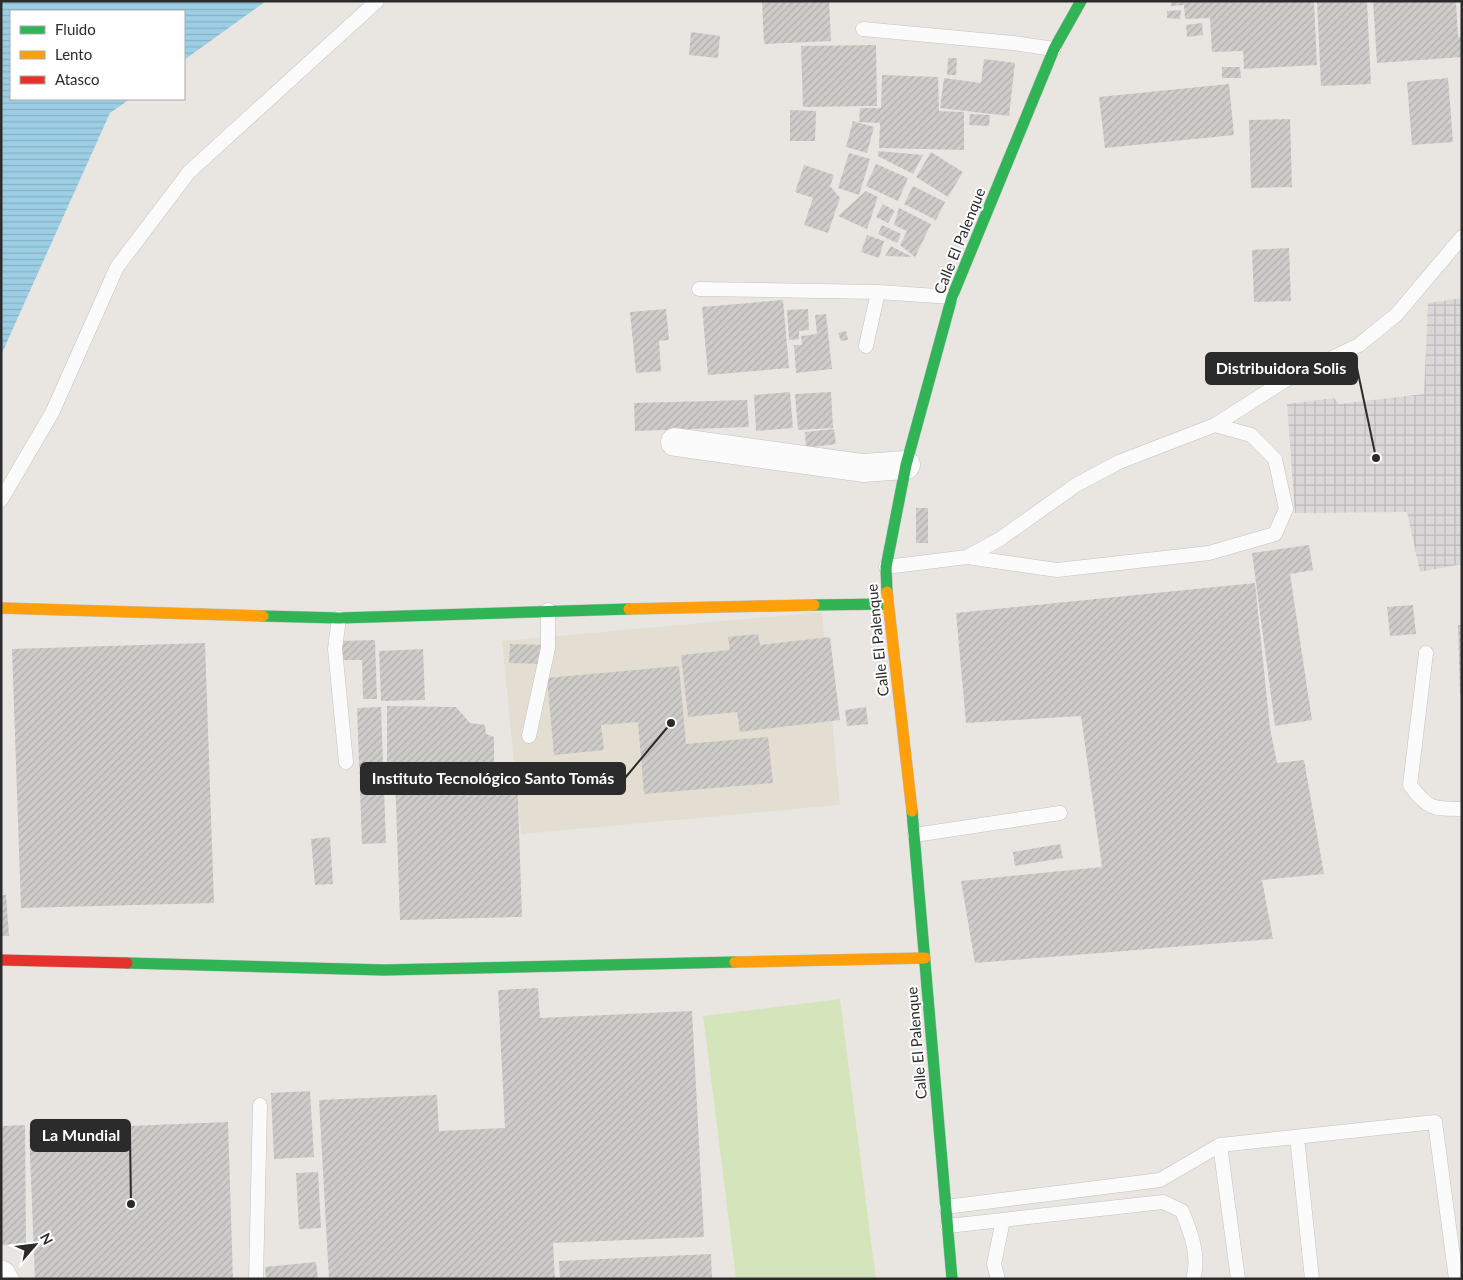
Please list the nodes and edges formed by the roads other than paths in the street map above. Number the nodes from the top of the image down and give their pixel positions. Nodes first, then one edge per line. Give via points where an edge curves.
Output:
1 (376, 1) edge
2 (1080, 1) edge
3 (862, 29) dead end
4 (1054, 50) junction
5 (1462, 237) edge
6 (699, 289) dead end
7 (878, 292) junction
8 (952, 297) junction
9 (866, 346) dead end
10 (1215, 425) junction
11 (676, 442) dead end
12 (906, 465) junction
13 (1, 500) edge
14 (967, 557) junction
15 (886, 567) junction
16 (886, 604) junction
17 (1, 608) edge
18 (548, 610) junction
19 (339, 618) junction
20 (1426, 653) dead end
21 (529, 736) dead end
22 (346, 762) dead end
23 (1462, 809) edge
24 (1060, 813) dead end
25 (915, 836) junction
26 (925, 958) junction
27 (1, 960) edge
28 (260, 1105) dead end
29 (1296, 1137) junction
30 (1220, 1145) junction
31 (946, 1207) junction
32 (1004, 1220) junction
33 (948, 1226) junction
34 (1, 1267) edge
35 (12, 1279) edge
36 (256, 1279) edge
37 (952, 1279) edge
38 (998, 1279) edge
39 (1193, 1279) edge
40 (1238, 1279) edge
41 (1312, 1279) edge
42 (1456, 1279) edge

1 - 13 lane via 189,172 117,267 52,413
2 - 4 street, Calle El Palenque
3 - 4 lane via 1013,43
4 - 8 street, Calle El Palenque
5 - 10 lane via 1397,314 1359,345 1284,381
6 - 7 lane
7 - 8 lane
7 - 9 lane
8 - 12 street, Calle El Palenque
10 - 14 lane via 1118,462 1076,485 1000,539
10 - 14 lane via 1251,435 1275,459 1286,509 1275,534 1209,553 1057,570
11 - 12 street via 863,468
12 - 15 street, Calle El Palenque
14 - 15 lane
15 - 16 street, Calle El Palenque
16 - 18 street
16 - 25 street, Calle El Palenque
17 - 19 street
18 - 19 street
18 - 21 lane via 548,648
19 - 22 lane via 335,649
20 - 23 lane via 1410,785 1423,803 1440,809
24 - 25 lane
25 - 26 street, Calle El Palenque
26 - 27 street via 384,970
26 - 31 street, Calle El Palenque
28 - 36 lane
29 - 30 lane
29 - 41 lane
29 - 42 lane via 1435,1122
30 - 31 lane via 1160,1180
30 - 40 lane
31 - 33 street, Calle El Palenque
32 - 33 lane
32 - 38 lane via 994,1264
32 - 39 lane via 1164,1202 1182,1211 1192,1235 1197,1267
33 - 37 street, Calle El Palenque
34 - 35 lane

